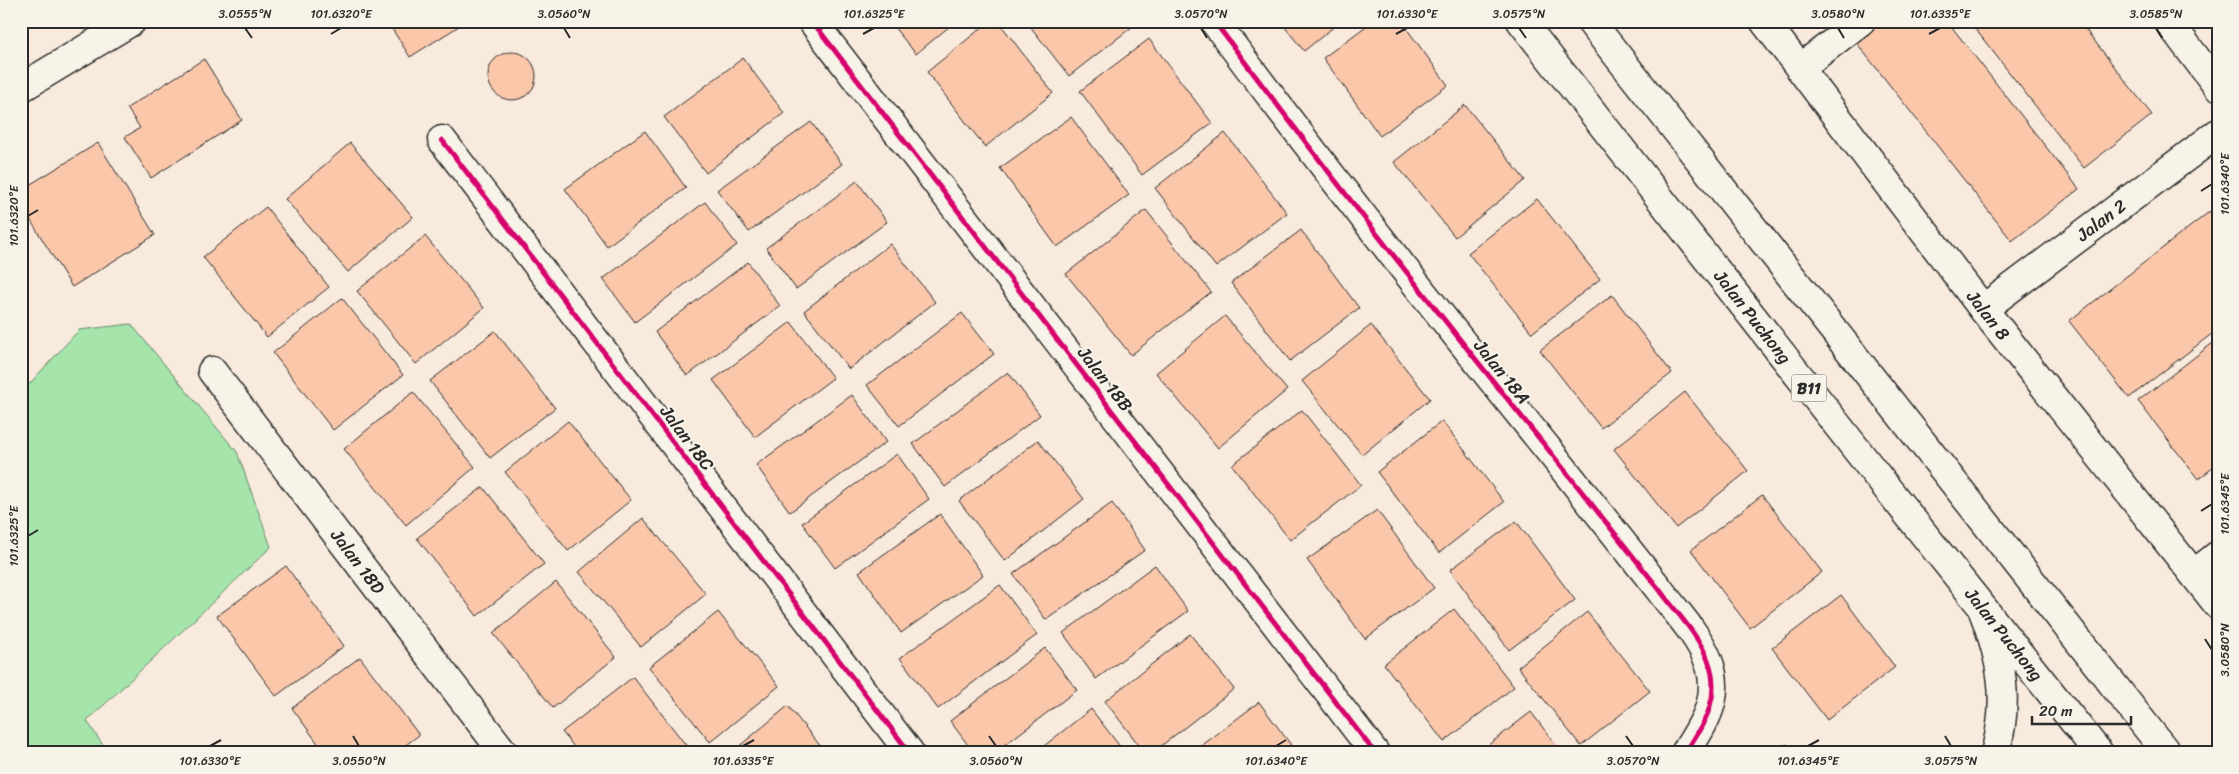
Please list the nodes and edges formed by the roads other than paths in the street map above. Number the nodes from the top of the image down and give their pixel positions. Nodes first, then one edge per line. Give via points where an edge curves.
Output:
1 (812, 21) edge
2 (1214, 21) edge
3 (1521, 21) edge
4 (1590, 21) edge
5 (1764, 21) edge
6 (1861, 21) edge
7 (131, 22) edge
8 (2170, 22) edge
9 (1800, 68) junction
10 (2218, 87) edge
11 (21, 88) edge
12 (2218, 132) edge
13 (442, 140) dead end
14 (1983, 309) junction
15 (212, 371) dead end
16 (2218, 555) edge
17 (2194, 574) junction
18 (2218, 605) edge
19 (1981, 606) junction
20 (504, 753) edge
21 (910, 753) edge
22 (1376, 753) edge
23 (1686, 753) edge
24 (1995, 753) edge
25 (2099, 753) edge
26 (2167, 753) edge

1 - 22 street, Jalan 18B
2 - 23 street, Jalan 18A via 1461,342 1690,629 1707,658 1714,682 1712,703
3 - 19 street, Jalan Puchong / B11
4 - 26 street
5 - 9 street, Jalan 8
6 - 9 street
7 - 11 street
8 - 10 street
9 - 14 street, Jalan 8
12 - 14 street, Jalan 2
13 - 21 street, Jalan 18C
14 - 17 street, Jalan 8
15 - 20 street, Jalan 18D
16 - 17 street
17 - 18 street, Jalan 8
19 - 24 street via 1994,640 2003,698 2003,722
19 - 25 street, Jalan Puchong / B11

